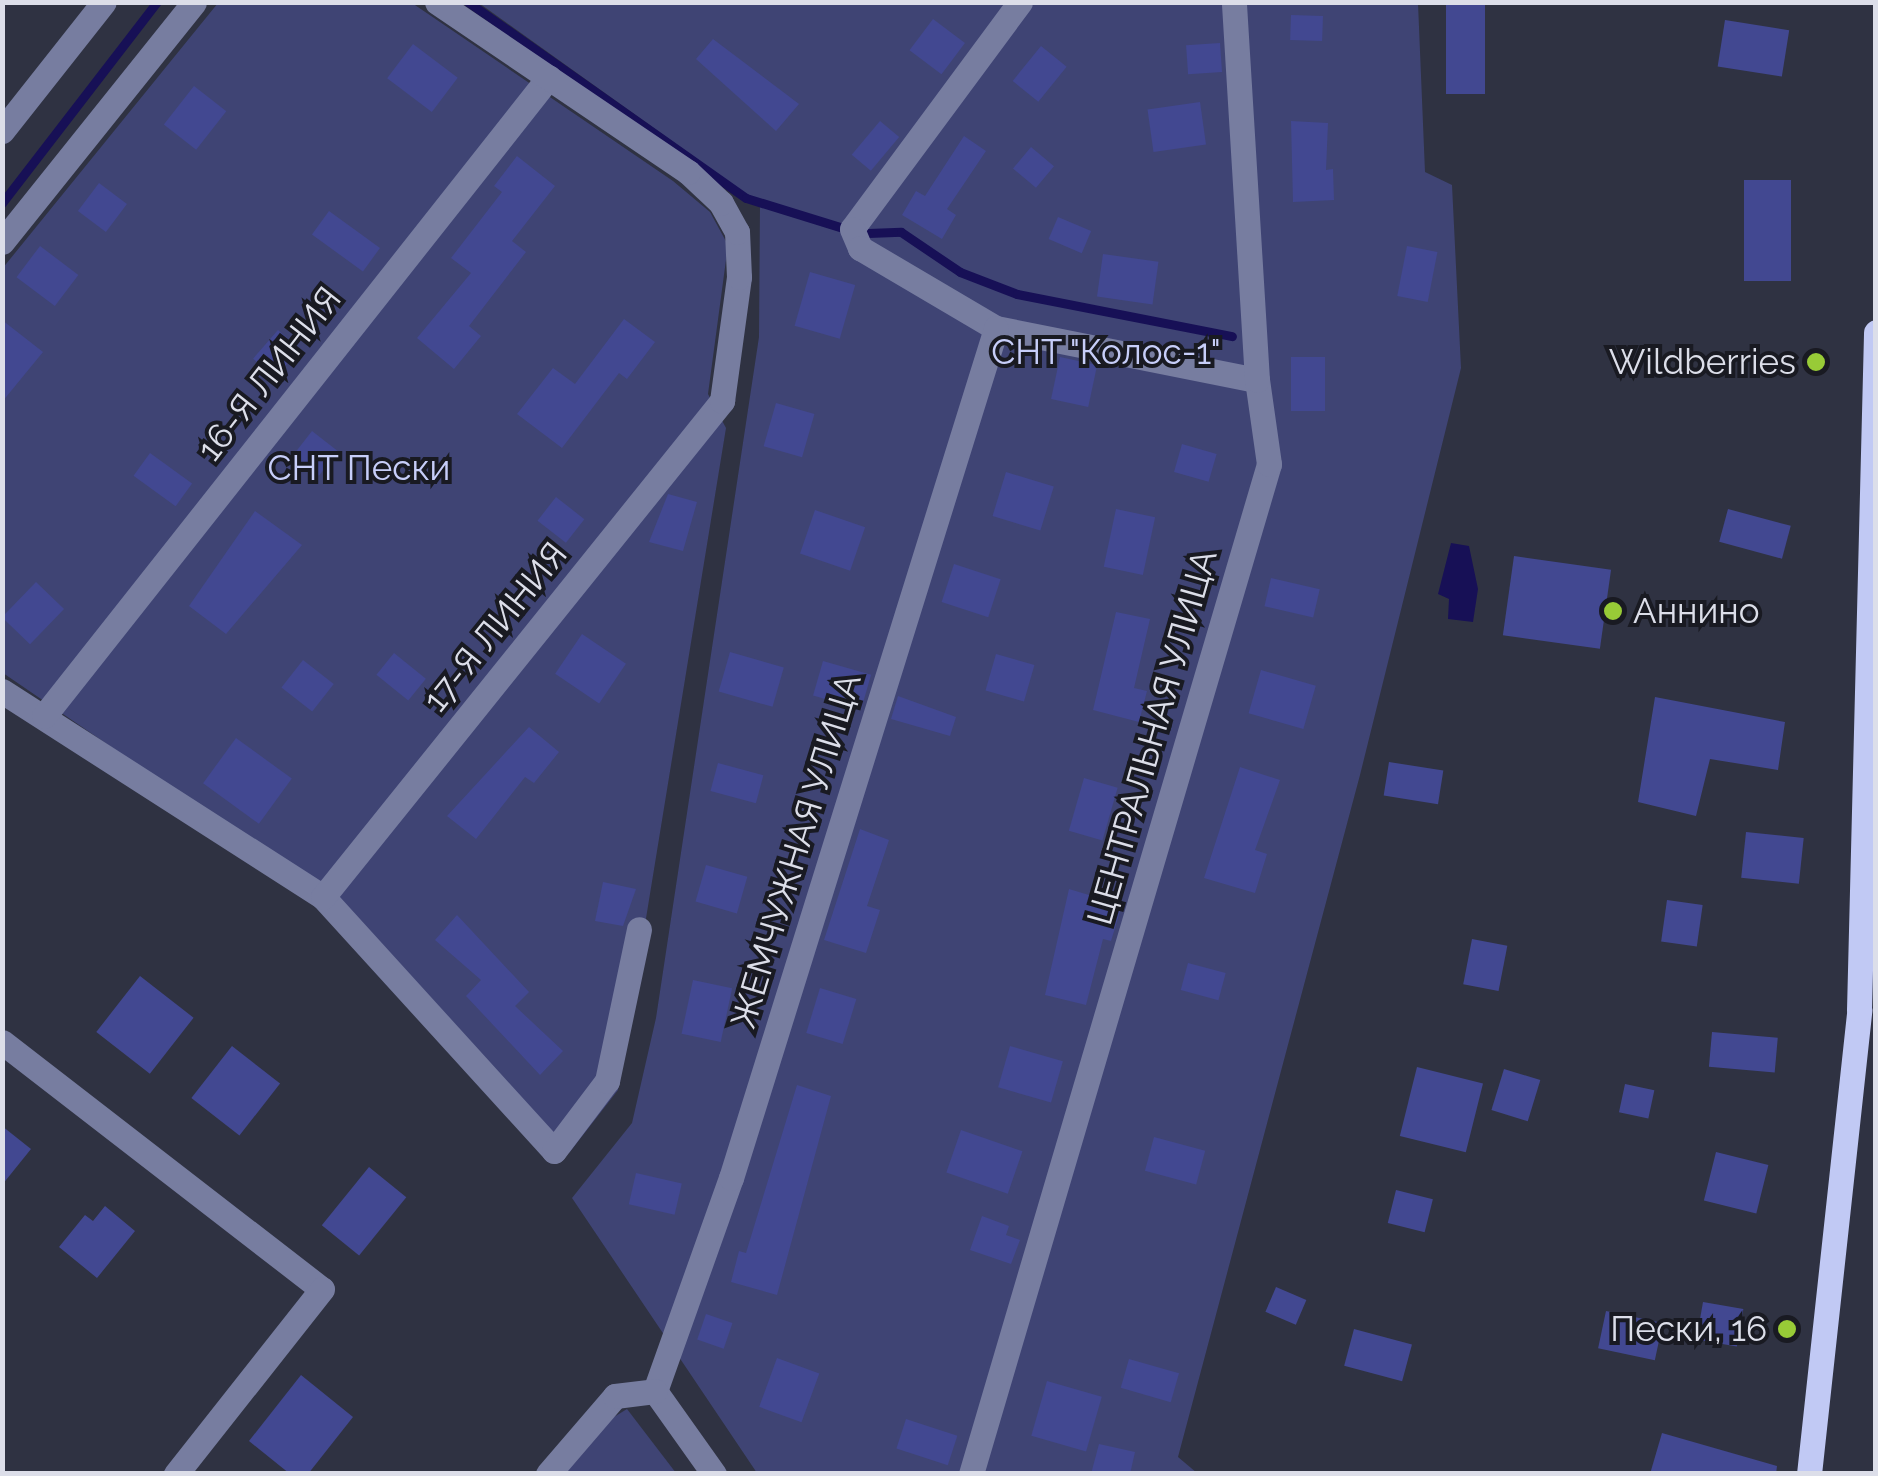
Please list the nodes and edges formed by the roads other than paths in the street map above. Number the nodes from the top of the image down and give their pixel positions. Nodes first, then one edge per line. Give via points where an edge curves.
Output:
1 (104, 2) edge
2 (194, 2) edge
3 (437, 2) edge
4 (1020, 2) edge
5 (1234, 2) edge
6 (549, 77) junction
7 (2, 132) edge
8 (2, 242) edge
9 (996, 328) junction
10 (1876, 332) edge
11 (1257, 380) junction
12 (2, 691) edge
13 (44, 716) junction
14 (323, 897) junction
15 (639, 930) dead end
16 (2, 1042) edge
17 (655, 1391) junction
18 (176, 1474) edge
19 (548, 1474) edge
20 (714, 1474) edge
21 (971, 1474) edge
22 (1809, 1474) edge

1 - 7 street
2 - 8 street
3 - 6 street
4 - 9 street via 852,229 860,248
5 - 11 street, ЦЕНТРАЛЬНАЯ УЛИЦА
6 - 13 street, 16-Я ЛИНИЯ
6 - 14 street, 17-Я ЛИНИЯ via 688,172 720,203 737,232 739,277 722,401
9 - 11 street
9 - 17 street, ЖЕМЧУЖНАЯ УЛИЦА via 731,1178
10 - 22 main road via 1858,1010
11 - 21 street, ЦЕНТРАЛЬНАЯ УЛИЦА via 1270,464
12 - 13 street
13 - 14 street
14 - 15 street via 554,1151 607,1082
16 - 18 street via 322,1289
17 - 19 street via 615,1396
17 - 20 street

